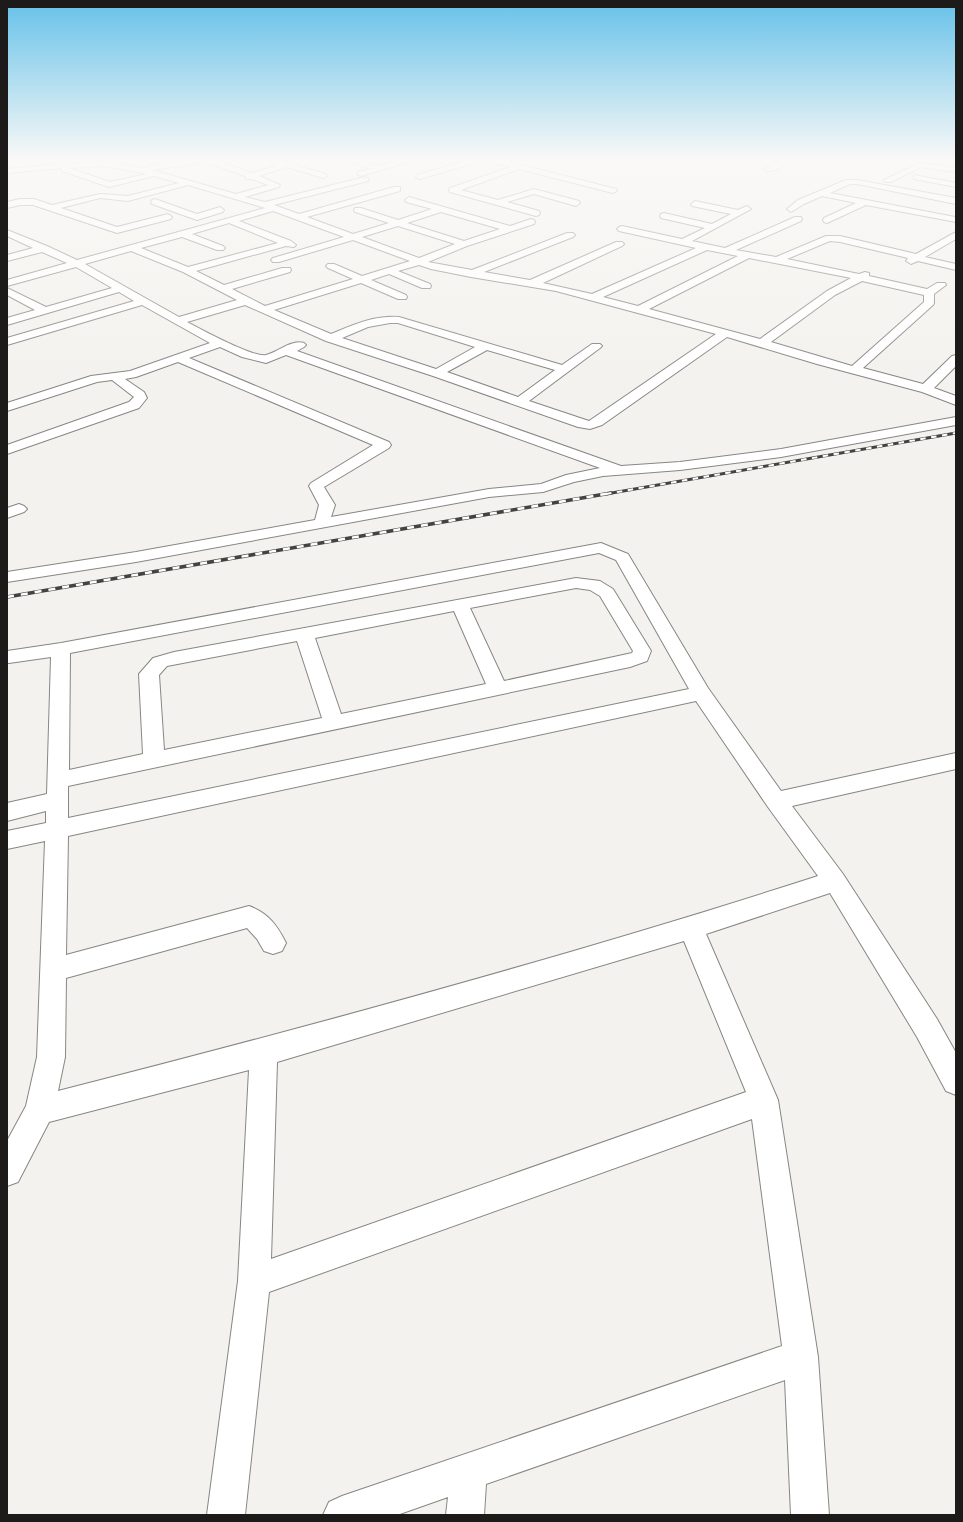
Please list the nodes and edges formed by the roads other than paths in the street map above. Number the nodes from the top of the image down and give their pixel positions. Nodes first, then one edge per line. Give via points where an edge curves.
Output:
1 (200, 229) edge
2 (252, 229) edge
3 (331, 229) edge
4 (381, 229) edge
5 (418, 229) edge
6 (510, 229) edge
7 (622, 229) dead end
8 (710, 229) edge
9 (774, 229) edge
10 (946, 229) edge
11 (8, 234) edge
12 (184, 234) junction
13 (570, 235) dead end
14 (956, 235) edge
15 (354, 238) junction
16 (684, 242) junction
17 (288, 243) junction
18 (464, 244) junction
19 (618, 244) dead end
20 (44, 248) junction
21 (132, 248) junction
22 (220, 248) dead end
23 (706, 248) junction
24 (306, 251) junction
25 (725, 251) junction
26 (748, 255) junction
27 (918, 257) junction
28 (7, 258) edge
29 (276, 260) dead end
30 (777, 260) junction
31 (418, 262) junction
32 (78, 264) junction
33 (904, 265) dead end
34 (331, 266) dead end
35 (187, 270) junction
36 (286, 270) dead end
37 (879, 270) dead end
38 (954, 270) edge
39 (389, 271) junction
40 (472, 274) junction
41 (858, 277) junction
42 (363, 279) junction
43 (7, 283) edge
44 (531, 284) junction
45 (426, 286) dead end
46 (935, 286) junction
47 (121, 288) junction
48 (223, 289) junction
49 (7, 291) edge
50 (402, 297) dead end
51 (593, 297) junction
52 (144, 301) junction
53 (246, 301) junction
54 (264, 310) junction
55 (638, 310) junction
56 (45, 311) junction
57 (178, 321) junction
58 (7, 322) edge
59 (725, 333) junction
60 (326, 337) junction
61 (7, 342) edge
62 (220, 343) junction
63 (762, 343) junction
64 (485, 346) junction
65 (596, 346) dead end
66 (287, 351) junction
67 (179, 358) junction
68 (956, 359) edge
69 (563, 369) junction
70 (854, 370) junction
71 (438, 373) junction
72 (114, 376) junction
73 (926, 389) junction
74 (956, 401) edge
75 (521, 402) junction
76 (7, 406) edge
77 (956, 421) edge
78 (7, 450) edge
79 (623, 471) junction
80 (322, 523) junction
81 (7, 577) edge
82 (459, 604) junction
83 (304, 633) junction
84 (61, 649) junction
85 (9, 657) dead end
86 (498, 689) junction
87 (701, 694) junction
88 (334, 723) junction
89 (154, 760) junction
90 (956, 761) edge
91 (58, 790) junction
92 (776, 801) junction
93 (7, 812) edge
94 (56, 830) junction
95 (7, 840) edge
96 (835, 881) junction
97 (691, 928) junction
98 (273, 943) dead end
99 (53, 970) junction
100 (264, 1052) junction
101 (956, 1081) edge
102 (764, 1100) junction
103 (40, 1110) junction
104 (7, 1171) edge
105 (254, 1281) junction
106 (801, 1357) junction
107 (469, 1471) junction
108 (226, 1515) edge
109 (342, 1515) edge
110 (465, 1515) edge
111 (810, 1515) edge

1 - 12 street
2 - 17 street
3 - 15 street
4 - 15 street
5 - 18 street
6 - 18 street
7 - 16 street
8 - 16 street
9 - 25 street
10 - 14 street
11 - 20 street
12 - 21 street
12 - 22 street
13 - 40 street
14 - 27 street
15 - 24 street
15 - 31 street
16 - 23 street
17 - 24 street
17 - 35 street
18 - 31 street
19 - 44 street
20 - 28 street
20 - 32 street
21 - 32 street
21 - 35 street
23 - 25 street
23 - 51 street
24 - 29 street
25 - 26 street
26 - 30 street
26 - 55 street
27 - 30 street via 829,238
27 - 33 street
27 - 38 street
30 - 41 street
31 - 39 street
31 - 40 street
32 - 43 street
32 - 47 street
34 - 42 street
35 - 48 street
36 - 48 street
37 - 41 street
38 - 46 street
39 - 42 street
39 - 45 street
40 - 44 street
41 - 46 street
41 - 63 street via 831,293
42 - 50 street
42 - 54 street
44 - 51 street
46 - 70 street via 929,303
47 - 52 street
47 - 56 street
48 - 53 street
49 - 56 street
51 - 55 street
52 - 57 street
52 - 61 street
53 - 54 street
53 - 57 street
54 - 60 street
55 - 59 street
56 - 58 street
57 - 62 street
59 - 63 street
59 - 75 street via 597,422 590,424 573,421
60 - 64 street via 375,320 389,318
60 - 66 street
60 - 71 street
62 - 66 street via 266,359
62 - 67 street
63 - 70 street
64 - 69 street
64 - 71 street
65 - 69 street
66 - 79 street
67 - 72 street via 132,374
67 - 80 street via 384,445 316,486 327,506
68 - 73 street
69 - 75 street
70 - 73 street
71 - 75 street
72 - 76 street
72 - 78 street via 139,395 139,401 134,405
73 - 74 street
77 - 79 street via 781,453
79 - 80 street via 570,478 543,488 489,493
80 - 81 street via 136,557
82 - 83 street
82 - 86 street
82 - 86 street via 576,583 594,585 606,593 642,651 640,657 630,661
83 - 88 street
83 - 89 street via 160,662 149,674
84 - 85 street
84 - 87 street via 601,548 622,558
84 - 91 street
86 - 88 street
87 - 92 street
87 - 94 street
88 - 89 street
89 - 91 street
90 - 92 street
91 - 93 street
91 - 94 street
92 - 96 street
94 - 95 street
94 - 99 street
96 - 97 street
96 - 101 street via 927,1028
97 - 100 street
97 - 102 street
98 - 99 street via 258,921 249,917
99 - 103 street via 51,1057
100 - 103 street
100 - 105 street
102 - 105 street
102 - 106 street
103 - 104 street
105 - 108 street
106 - 107 street
106 - 111 street
107 - 109 street
107 - 110 street

